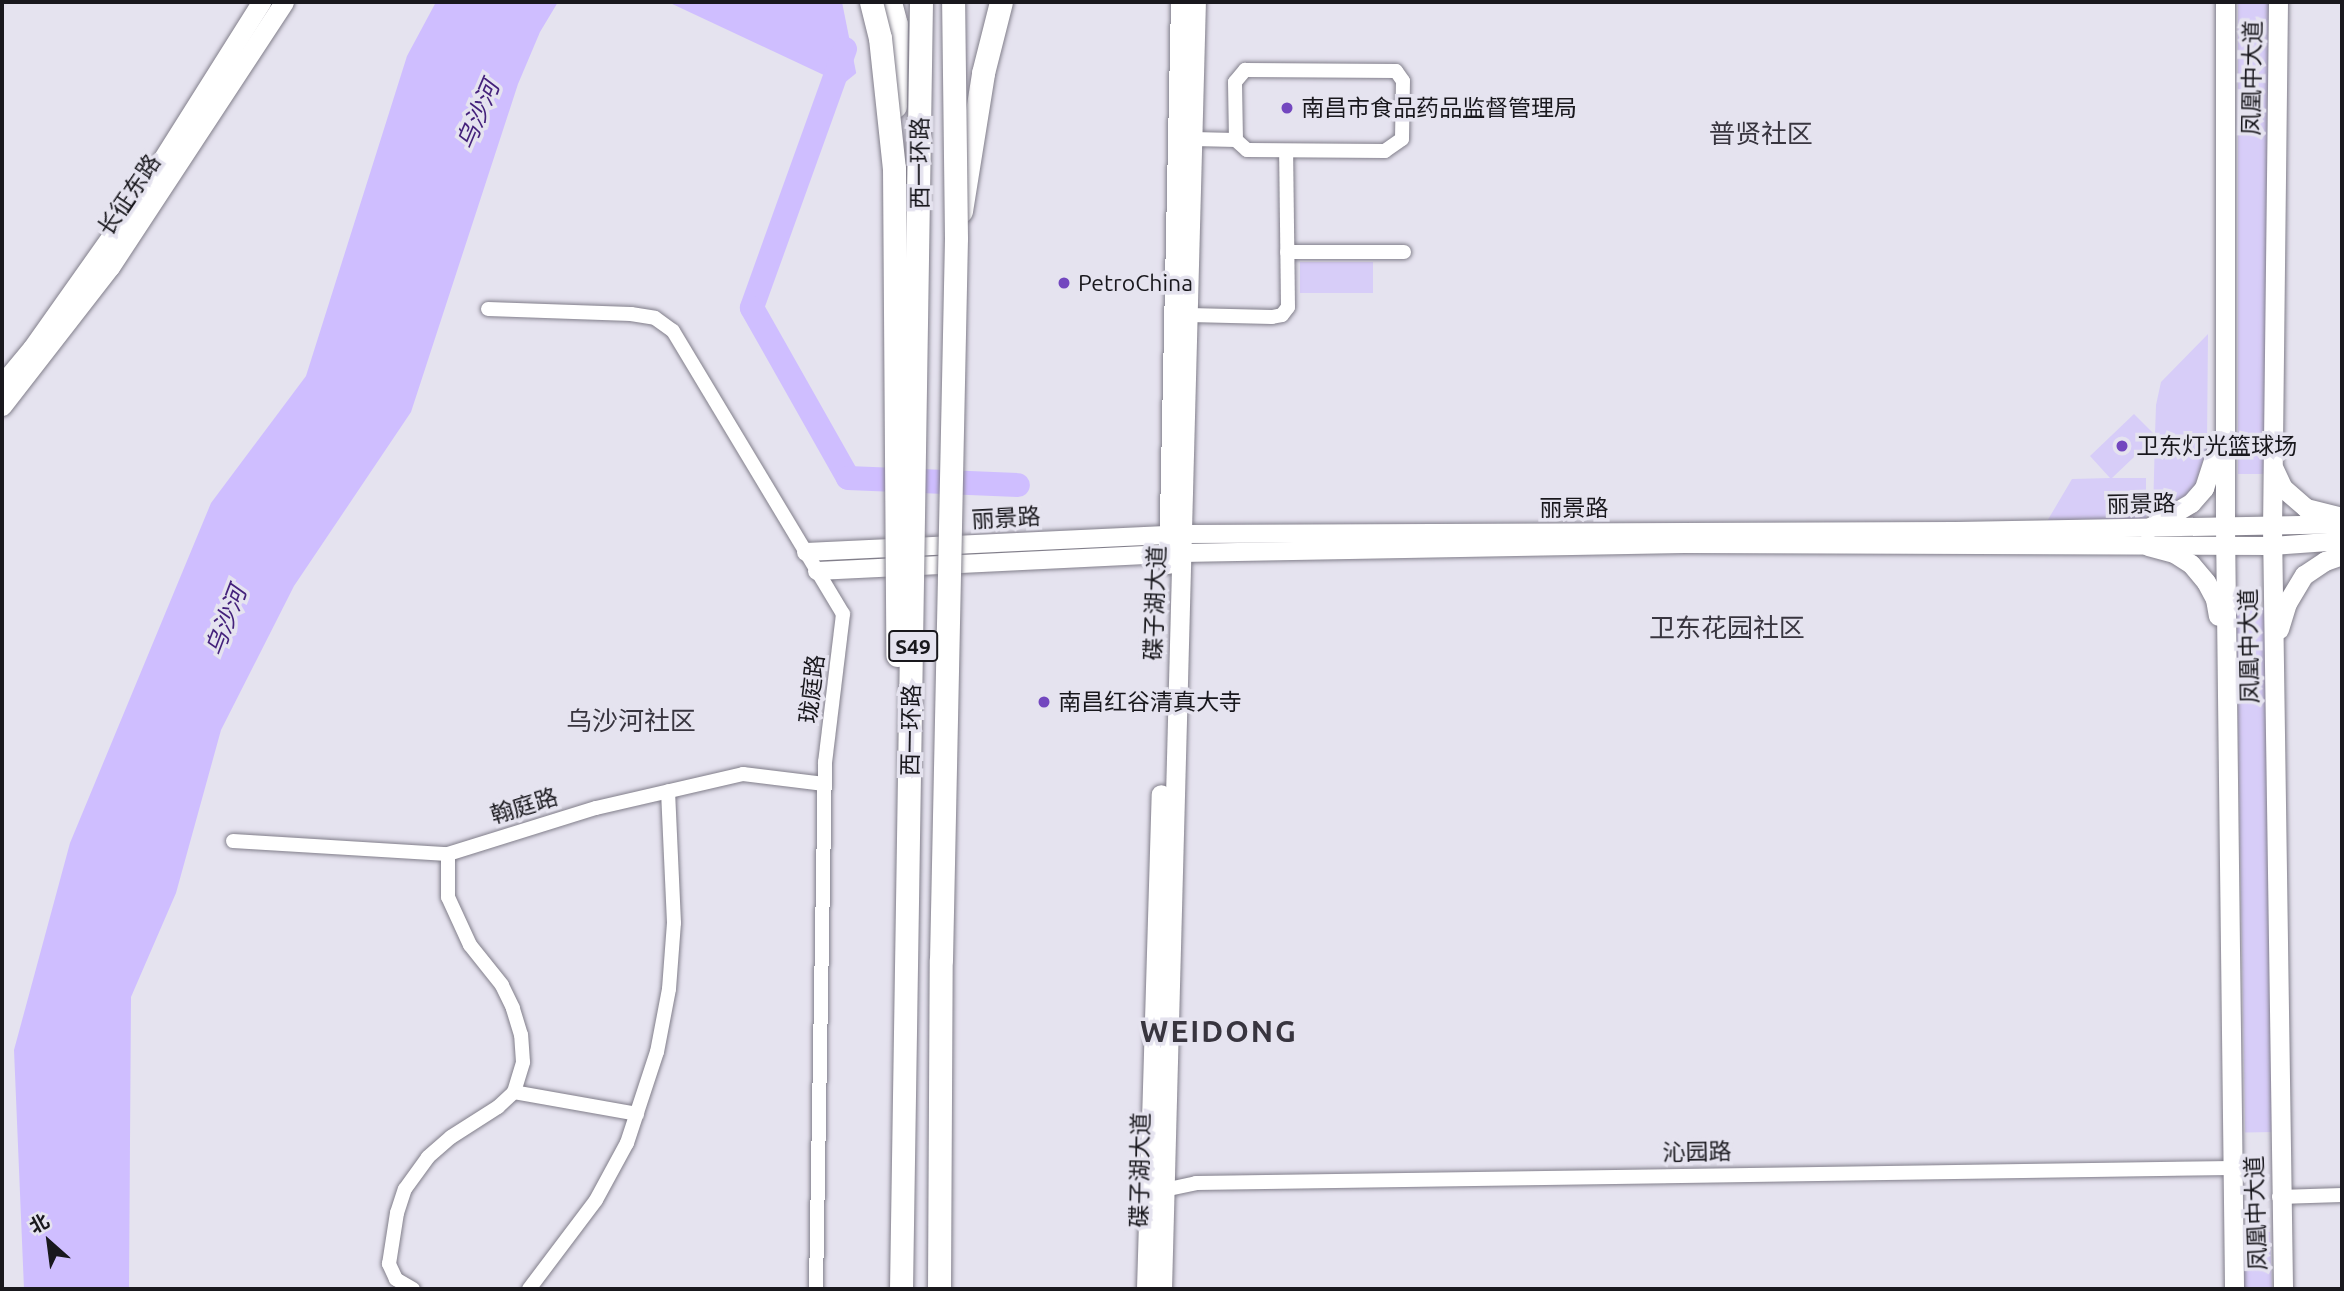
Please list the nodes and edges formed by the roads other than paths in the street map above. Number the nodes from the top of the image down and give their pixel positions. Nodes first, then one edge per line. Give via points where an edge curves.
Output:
1 (261, 2) edge
2 (284, 2) edge
3 (871, 2) edge
4 (890, 2) edge
5 (922, 2) edge
6 (953, 2) edge
7 (1001, 2) edge
8 (1180, 2) edge
9 (1196, 2) edge
10 (2225, 2) edge
11 (2278, 2) edge
12 (1193, 139) junction
13 (1236, 140) junction
14 (1286, 150) junction
15 (894, 168) junction
16 (956, 238) junction
17 (1287, 252) junction
18 (1404, 252) dead end
19 (488, 309) dead end
20 (1189, 315) junction
21 (2, 384) edge
22 (2, 406) edge
23 (2225, 409) junction
24 (2273, 466) junction
25 (2342, 517) edge
26 (2342, 524) edge
27 (2148, 537) junction
28 (2225, 537) junction
29 (2272, 537) junction
30 (2342, 541) edge
31 (1175, 544) junction
32 (806, 552) junction
33 (2342, 555) edge
34 (817, 570) junction
35 (2273, 647) junction
36 (2227, 670) junction
37 (824, 784) junction
38 (910, 788) junction
39 (668, 791) junction
40 (233, 841) dead end
41 (448, 854) junction
42 (514, 1092) junction
43 (637, 1114) junction
44 (2232, 1168) junction
45 (1164, 1190) junction
46 (2342, 1195) edge
47 (2279, 1196) junction
48 (413, 1289) edge
49 (529, 1289) edge
50 (816, 1289) edge
51 (901, 1289) edge
52 (939, 1289) edge
53 (1146, 1289) edge
54 (1162, 1289) edge
55 (2234, 1289) edge
56 (2283, 1289) edge

1 - 21 main road, 长征东路 via 134,204
2 - 22 main road, 长征东路 via 110,267
3 - 15 highway, bridge via 880,38
4 - 15 highway, bridge via 896,24
5 - 38 highway, 西一环路 / S49, bridge
6 - 16 highway, 西一环路 / S49, bridge
7 - 16 highway, bridge via 983,73
8 - 31 main road, 碟子湖大道
9 - 12 main road, 碟子湖大道
10 - 23 main road, 凤凰中大道
11 - 24 main road, 凤凰中大道
12 - 13 street
12 - 20 main road, 碟子湖大道
13 - 14 street via 1247,150
13 - 14 street via 1235,82 1245,70 1396,71 1403,81 1402,139 1396,146 1385,151
14 - 17 street
15 - 38 highway, bridge via 897,659
16 - 52 highway, 西一环路 / S49, bridge via 941,947
17 - 18 street
17 - 20 street via 1288,307 1282,315
19 - 32 street, 珑庭路 via 631,314 655,318 673,331
20 - 31 main road, 碟子湖大道
23 - 27 main road via 2204,488
23 - 28 main road, 凤凰中大道
24 - 25 main road via 2283,488 2306,508
24 - 29 main road, 凤凰中大道
26 - 29 street, 丽景路
27 - 28 street, 丽景路
27 - 31 street, 丽景路 via 1686,544
27 - 36 main road via 2175,553 2206,582 2215,599
28 - 29 street, 丽景路
28 - 36 main road, 凤凰中大道
29 - 30 street, 丽景路
29 - 35 main road, 凤凰中大道
31 - 32 street, 丽景路
31 - 34 street, 丽景路
31 - 45 main road, 碟子湖大道
31 - 53 main road, 碟子湖大道
32 - 34 street, 珑庭路
33 - 35 main road via 2304,575 2287,603
34 - 37 street, 珑庭路 via 844,614
35 - 47 main road, 凤凰中大道
36 - 44 main road, 凤凰中大道
37 - 39 street, 翰庭路 via 743,774
37 - 50 street, 珑庭路
38 - 51 highway, 西一环路 / S49, bridge
39 - 41 street, 翰庭路
39 - 43 street via 674,923 669,989 657,1052
40 - 41 street, 翰庭路
41 - 42 street via 448,897 470,945 502,985 521,1035 523,1062
42 - 43 street
42 - 48 street via 428,1157 405,1189 389,1264 396,1279
43 - 49 street via 596,1200
44 - 45 street, 沁园路 via 1196,1183
44 - 55 main road, 凤凰中大道
45 - 54 main road, 碟子湖大道
46 - 47 street
47 - 56 main road, 凤凰中大道

